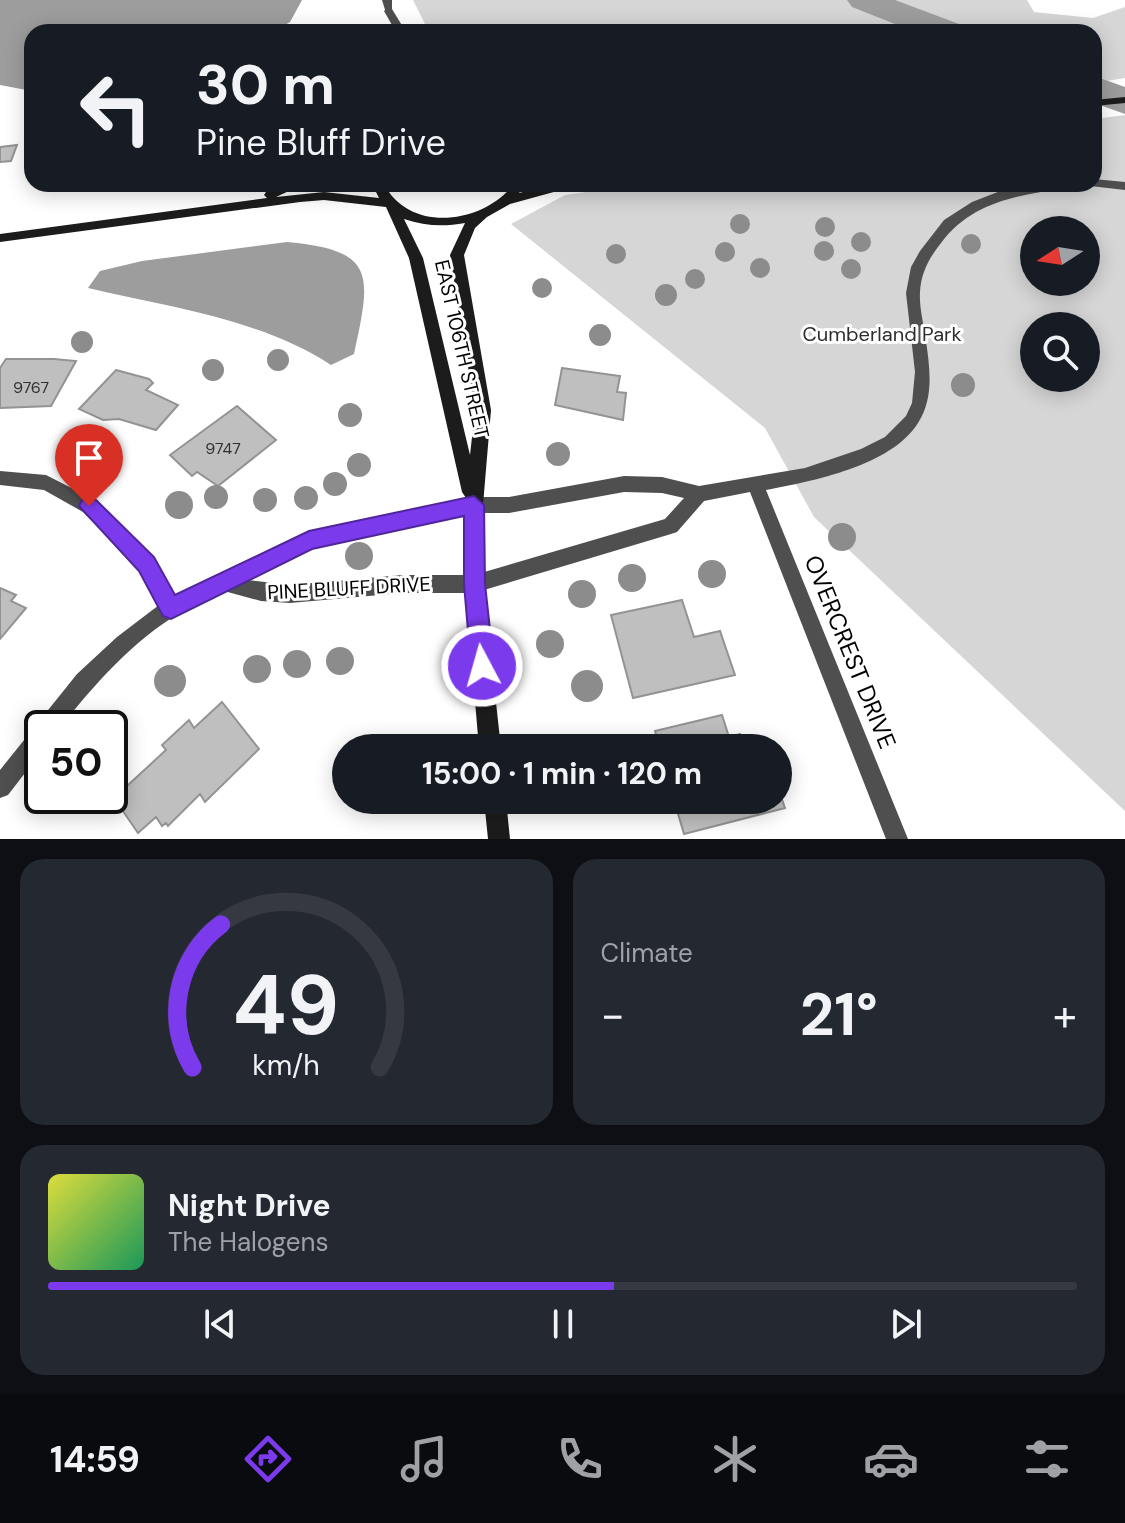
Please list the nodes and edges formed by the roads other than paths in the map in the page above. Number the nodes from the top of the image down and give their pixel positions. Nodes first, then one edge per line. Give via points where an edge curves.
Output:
1 (388, 6) edge
2 (397, 24) edge
3 (1125, 100) edge
4 (1102, 102) edge
5 (1102, 184) edge
6 (1125, 186) edge
7 (277, 192) edge
8 (383, 192) edge
9 (514, 192) edge
10 (538, 192) edge
11 (1015, 192) edge
12 (509, 200) junction
13 (242, 205) junction
14 (390, 205) junction
15 (482, 215) junction
16 (0, 238) edge
17 (0, 478) edge
18 (755, 484) junction
19 (699, 494) junction
20 (474, 505) junction
21 (226, 583) junction
22 (474, 584) junction
23 (171, 608) junction
24 (61, 710) edge
25 (489, 734) edge
26 (24, 757) edge
27 (0, 787) edge
28 (496, 814) edge
29 (499, 839) edge
30 (897, 839) edge

1 - 2 street
3 - 4 main road
5 - 6 street
7 - 13 main road
8 - 14 main road, EAST 106TH STREET
9 - 12 main road
10 - 12 main road
11 - 18 street via 976,205 949,223 918,267 913,293 923,372 920,403 912,420 891,442 866,455
12 - 15 main road
13 - 14 main road via 324,196
13 - 16 main road
14 - 15 main road via 434,222
14 - 20 main road, EAST 106TH STREET via 416,258
15 - 20 main road, EAST 106TH STREET via 470,226 457,255 483,410
17 - 23 street via 46,483 89,506 147,564
18 - 19 street
18 - 30 street, OVERCREST DRIVE
19 - 20 street, PINE BLUFF DRIVE via 662,485 624,484 509,505
19 - 22 street, PINE BLUFF DRIVE via 671,526
20 - 21 street, PINE BLUFF DRIVE via 309,540
20 - 22 main road, EAST 106TH STREET
21 - 22 street, PINE BLUFF DRIVE via 290,594
21 - 23 street, PINE BLUFF DRIVE
22 - 25 main road, EAST 106TH STREET
23 - 24 street, PINE BLUFF DRIVE via 84,681
26 - 27 street
28 - 29 main road

